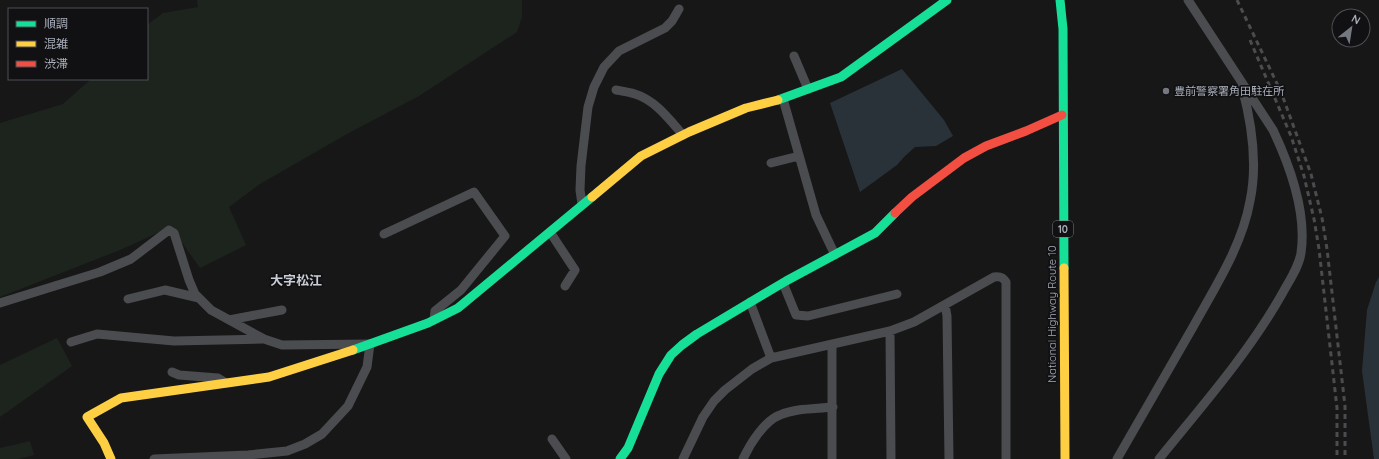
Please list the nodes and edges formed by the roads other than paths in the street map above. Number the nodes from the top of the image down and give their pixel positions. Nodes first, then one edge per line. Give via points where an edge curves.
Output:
1 (947, 0) edge
2 (1060, 0) edge
3 (1188, 0) edge
4 (679, 9) dead end
5 (794, 56) dead end
6 (1239, 78) junction
7 (808, 89) junction
8 (616, 90) dead end
9 (783, 99) junction
10 (1062, 115) junction
11 (683, 135) junction
12 (799, 156) junction
13 (771, 163) dead end
14 (582, 204) junction
15 (550, 232) junction
16 (384, 234) dead end
17 (835, 255) junction
18 (783, 283) junction
19 (565, 286) dead end
20 (897, 294) dead end
21 (199, 298) junction
22 (128, 299) dead end
23 (750, 302) junction
24 (0, 303) edge
25 (945, 305) junction
26 (282, 310) dead end
27 (229, 320) junction
28 (434, 320) junction
29 (890, 331) junction
30 (264, 339) junction
31 (71, 342) dead end
32 (370, 344) junction
33 (832, 344) junction
34 (771, 358) junction
35 (172, 372) dead end
36 (226, 383) junction
37 (832, 407) junction
38 (552, 439) dead end
39 (111, 459) edge
40 (154, 459) edge
41 (566, 459) edge
42 (620, 459) edge
43 (683, 459) edge
44 (743, 459) edge
45 (832, 459) edge
46 (891, 459) edge
47 (949, 459) edge
48 (1006, 459) edge
49 (1065, 459) edge
50 (1117, 459) edge
51 (1159, 459) edge

1 - 7 main road via 841,77
2 - 10 main road, National Highway Route 10 / 10
3 - 6 street
4 - 14 street via 665,28 619,51 604,67 594,87 588,107 580,190
5 - 7 street
6 - 50 street via 1252,132 1254,167 1251,200 1241,236 1212,293
6 - 51 street via 1273,130 1283,151 1293,180 1299,210 1301,254 1271,313 1232,370
7 - 9 main road
8 - 11 street via 652,102
9 - 11 main road via 746,108
9 - 12 street
10 - 17 main road via 986,146 964,158 912,197 875,233
10 - 49 main road, National Highway Route 10 / 10
11 - 14 main road via 641,156
12 - 13 street
12 - 17 street via 816,215
14 - 15 main road
15 - 19 street via 575,270
15 - 28 main road via 458,308
16 - 28 street via 474,192 505,236 461,290 435,311
17 - 18 main road
18 - 20 street via 796,315 808,316
18 - 23 main road
21 - 22 street via 165,290
21 - 24 street via 189,280 174,233 169,230 131,259 100,272
21 - 27 street via 211,310
23 - 34 street
23 - 42 main road via 698,334 672,355 659,374 628,448
25 - 29 street via 914,322
25 - 47 street
25 - 48 street via 994,277 999,276 1006,282
26 - 27 street
27 - 30 street
28 - 32 main road
29 - 33 street
29 - 46 street
30 - 31 street via 174,341 97,334
30 - 32 street via 282,345
32 - 36 main road via 269,376
32 - 40 street via 367,368 348,406 322,434 305,444 287,451 248,455
33 - 34 street
33 - 37 street
34 - 43 street via 752,369 714,401 703,417
35 - 36 street via 179,375 218,378
36 - 39 main road via 121,398 87,417
37 - 44 street via 798,410 779,415 763,428
37 - 45 street
38 - 41 street

